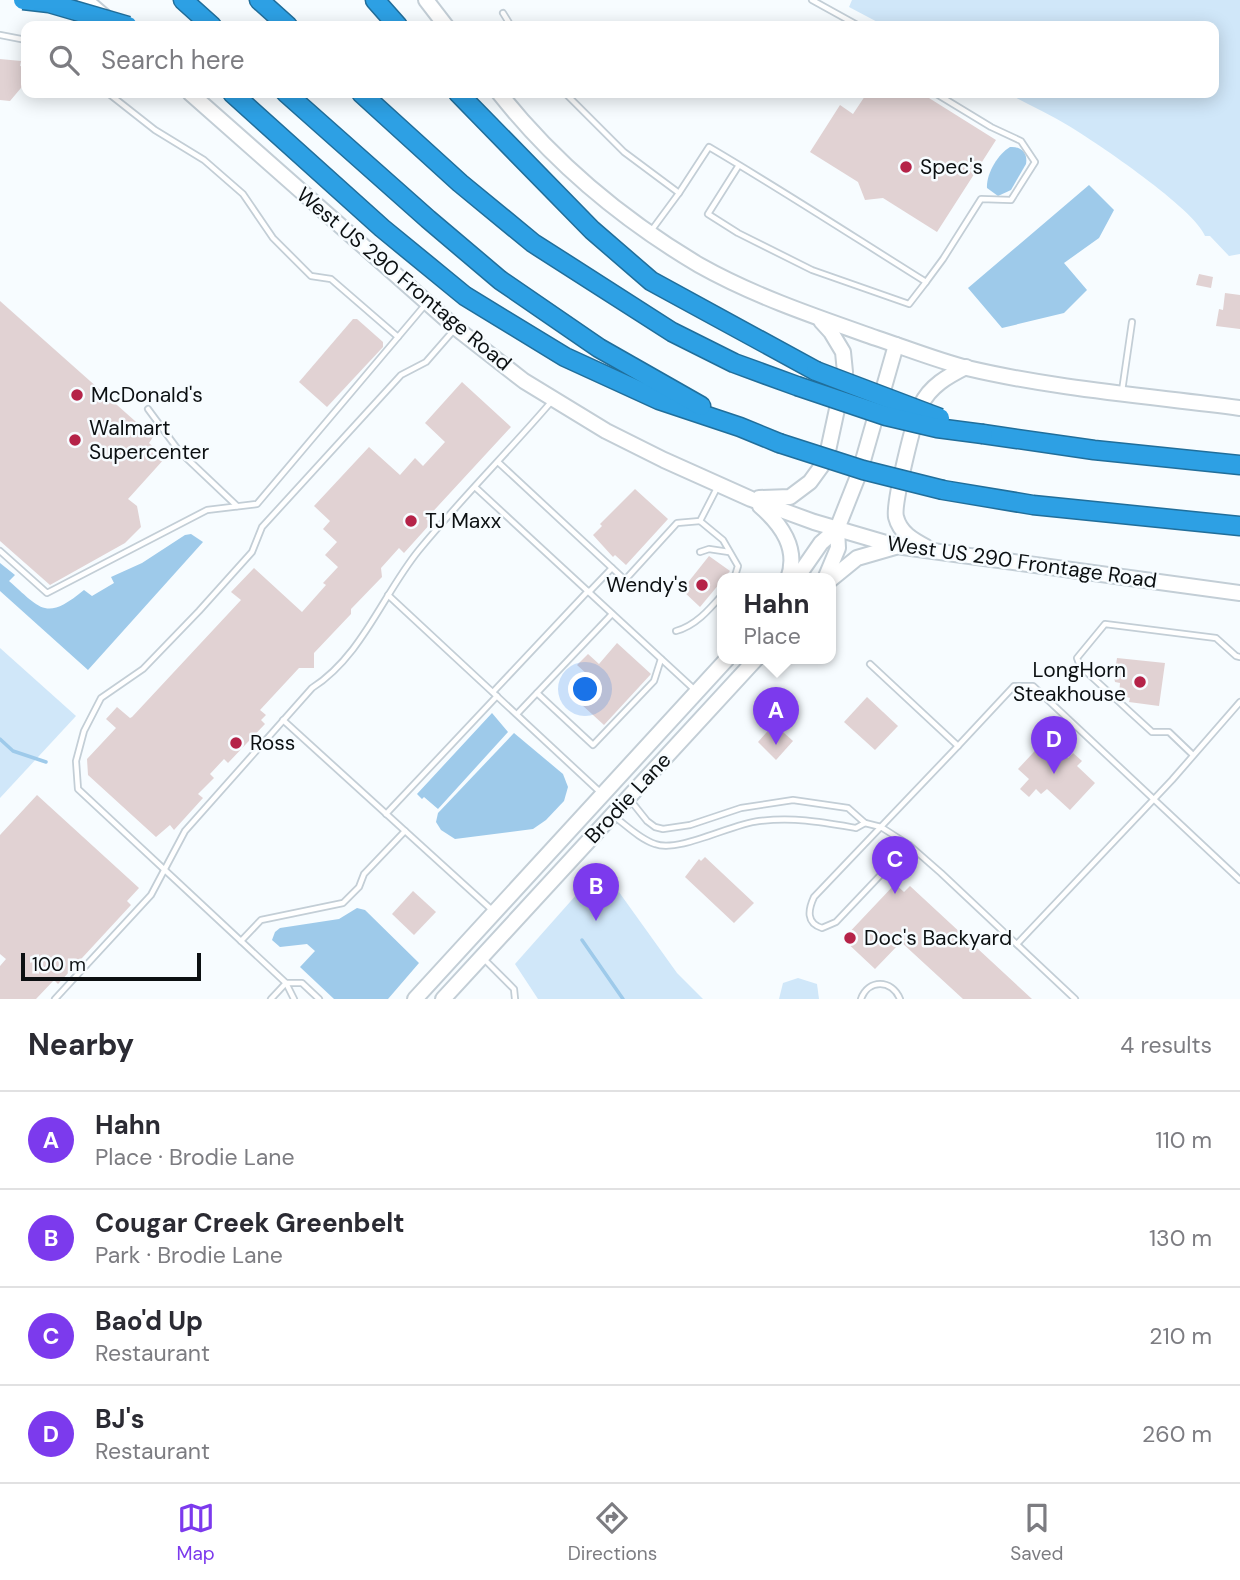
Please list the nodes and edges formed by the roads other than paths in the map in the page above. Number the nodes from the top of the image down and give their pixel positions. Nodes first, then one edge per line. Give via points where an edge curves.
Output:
1 (23, 0) edge
2 (85, 0) edge
3 (183, 0) edge
4 (259, 0) edge
5 (426, 0) edge
6 (435, 0) edge
7 (812, 0) edge
8 (379, 5) edge
9 (503, 13) dead end
10 (109, 21) edge
11 (111, 21) edge
12 (206, 21) edge
13 (282, 21) edge
14 (393, 21) edge
15 (443, 21) edge
16 (445, 21) edge
17 (508, 21) edge
18 (850, 21) edge
19 (0, 36) edge
20 (21, 39) edge
21 (114, 98) edge
22 (196, 98) edge
23 (238, 98) edge
24 (292, 98) edge
25 (366, 98) edge
26 (463, 98) edge
27 (503, 98) edge
28 (570, 98) edge
29 (942, 98) edge
30 (739, 164) junction
31 (679, 193) junction
32 (650, 232) junction
33 (926, 282) junction
34 (427, 303) junction
35 (818, 318) junction
36 (1132, 322) dead end
37 (456, 328) junction
38 (398, 337) junction
39 (896, 345) junction
40 (966, 368) junction
41 (1121, 393) junction
42 (554, 399) junction
43 (1240, 408) edge
44 (148, 409) dead end
45 (740, 427) junction
46 (983, 434) junction
47 (498, 462) junction
48 (1240, 465) edge
49 (719, 484) junction
50 (475, 487) junction
51 (751, 499) junction
52 (238, 506) junction
53 (700, 521) junction
54 (1240, 528) edge
55 (837, 529) junction
56 (896, 547) junction
57 (0, 551) edge
58 (700, 552) dead end
59 (730, 552) junction
60 (938, 553) junction
61 (612, 568) junction
62 (736, 573) edge
63 (789, 573) edge
64 (800, 573) edge
65 (828, 573) edge
66 (836, 575) edge
67 (588, 592) junction
68 (1240, 593) edge
69 (388, 595) junction
70 (717, 601) edge
71 (612, 614) junction
72 (676, 631) dead end
73 (1240, 657) edge
74 (661, 659) junction
75 (722, 664) edge
76 (751, 664) edge
77 (870, 664) dead end
78 (697, 692) junction
79 (537, 693) junction
80 (495, 694) junction
81 (1240, 702) edge
82 (517, 714) junction
83 (283, 720) junction
84 (958, 746) junction
85 (1193, 755) junction
86 (603, 794) junction
87 (628, 798) junction
88 (1154, 799) junction
89 (386, 814) junction
90 (612, 815) junction
91 (865, 823) junction
92 (881, 827) junction
93 (405, 831) junction
94 (909, 845) junction
95 (164, 870) junction
96 (557, 875) junction
97 (1240, 880) edge
98 (494, 912) junction
99 (241, 941) junction
100 (1017, 944) junction
101 (482, 957) junction
102 (286, 982) junction
103 (55, 999) edge
104 (271, 999) edge
105 (294, 999) edge
106 (320, 999) edge
107 (415, 999) edge
108 (443, 999) edge
109 (515, 999) edge
110 (860, 999) edge
111 (900, 999) edge
112 (1075, 999) edge

1 - 11 highway, bridge
2 - 10 main road
3 - 12 highway
4 - 13 highway
5 - 15 main road
6 - 16 main road
7 - 18 lane
8 - 14 highway
9 - 17 lane
19 - 20 lane
21 - 38 lane via 204,160 243,194 273,238 311,276 331,279
22 - 34 main road, West US 290 Frontage Road
23 - 45 highway via 465,296 565,357 659,400
24 - 45 highway via 500,280 599,348
25 - 46 highway, bridge via 533,243 672,332 734,362 886,416
26 - 46 highway, bridge via 592,230 651,281 816,371
27 - 32 main road via 577,176
28 - 31 lane via 624,152
29 - 33 lane via 1021,141 1035,162 1011,201 981,199
30 - 31 lane via 709,147
30 - 33 lane
30 - 33 lane via 708,214 813,270 909,304
31 - 32 lane
32 - 35 main road via 700,265
34 - 37 main road, West US 290 Frontage Road
34 - 38 lane
35 - 39 main road
35 - 51 main road via 843,352 845,372 826,460 810,482 790,497
36 - 41 lane
37 - 42 main road, West US 290 Frontage Road
37 - 95 lane via 426,362 393,384 262,527 252,552 199,611 143,669 102,698 83,731 76,761 78,789
38 - 52 lane via 257,504
39 - 40 main road
39 - 55 main road via 860,471
40 - 41 main road
40 - 60 main road via 947,376 921,406 896,497 896,517 907,537
41 - 43 main road
42 - 47 lane
42 - 49 main road, West US 290 Frontage Road via 606,431
44 - 52 lane via 179,451
45 - 54 highway, bridge via 863,470 943,489 1033,505
46 - 48 highway
47 - 50 lane
47 - 61 lane
49 - 51 main road, West US 290 Frontage Road
49 - 53 lane
50 - 67 lane
50 - 69 lane via 419,550
51 - 55 main road, West US 290 Frontage Road
51 - 63 main road via 776,520 789,543 793,556
52 - 57 lane via 207,510 47,593
53 - 59 lane
53 - 61 lane via 677,523 625,580
55 - 56 main road, West US 290 Frontage Road
55 - 64 main road
55 - 65 main road via 838,548
56 - 60 main road, West US 290 Frontage Road
56 - 66 main road via 857,558
58 - 59 lane
59 - 62 lane via 738,566
60 - 68 main road, West US 290 Frontage Road
61 - 67 lane
67 - 71 lane
67 - 80 lane
69 - 80 lane
69 - 83 lane via 350,653
70 - 72 lane via 687,628
71 - 74 lane
71 - 79 lane
73 - 85 lane via 1216,638 1105,624 1077,658 1080,666 1152,732 1169,732
74 - 78 lane
74 - 79 lane via 653,681 593,745
75 - 78 main road, Brodie Lane
76 - 87 main road, Brodie Lane
77 - 84 lane
78 - 86 main road, Brodie Lane
79 - 82 lane
80 - 82 lane
80 - 89 lane
81 - 85 lane
82 - 86 lane
83 - 89 lane
83 - 95 lane via 186,831
84 - 88 lane via 1014,686 1033,686
84 - 92 lane
85 - 88 lane
86 - 96 main road via 605,804 568,850
86 - 98 main road, Brodie Lane
87 - 90 main road, Brodie Lane
87 - 91 lane via 647,821 663,829 741,808 793,800 848,808
88 - 97 lane
88 - 100 lane
89 - 93 lane
90 - 91 lane via 657,845 680,845 755,821 795,818 856,828
90 - 96 main road, Brodie Lane
91 - 92 lane
92 - 94 lane
92 - 94 lane via 814,897 808,909 816,926 822,929 835,922
93 - 98 lane
93 - 99 lane via 343,903 261,920
94 - 100 lane
95 - 99 lane
95 - 103 lane via 151,895
96 - 101 main road, Brodie Lane
98 - 107 main road, Brodie Lane
99 - 102 lane
100 - 112 lane
101 - 108 main road, Brodie Lane
101 - 109 lane via 514,989
102 - 104 lane
102 - 105 lane
102 - 106 lane via 302,983
110 - 111 lane via 869,986 880,983 892,987

